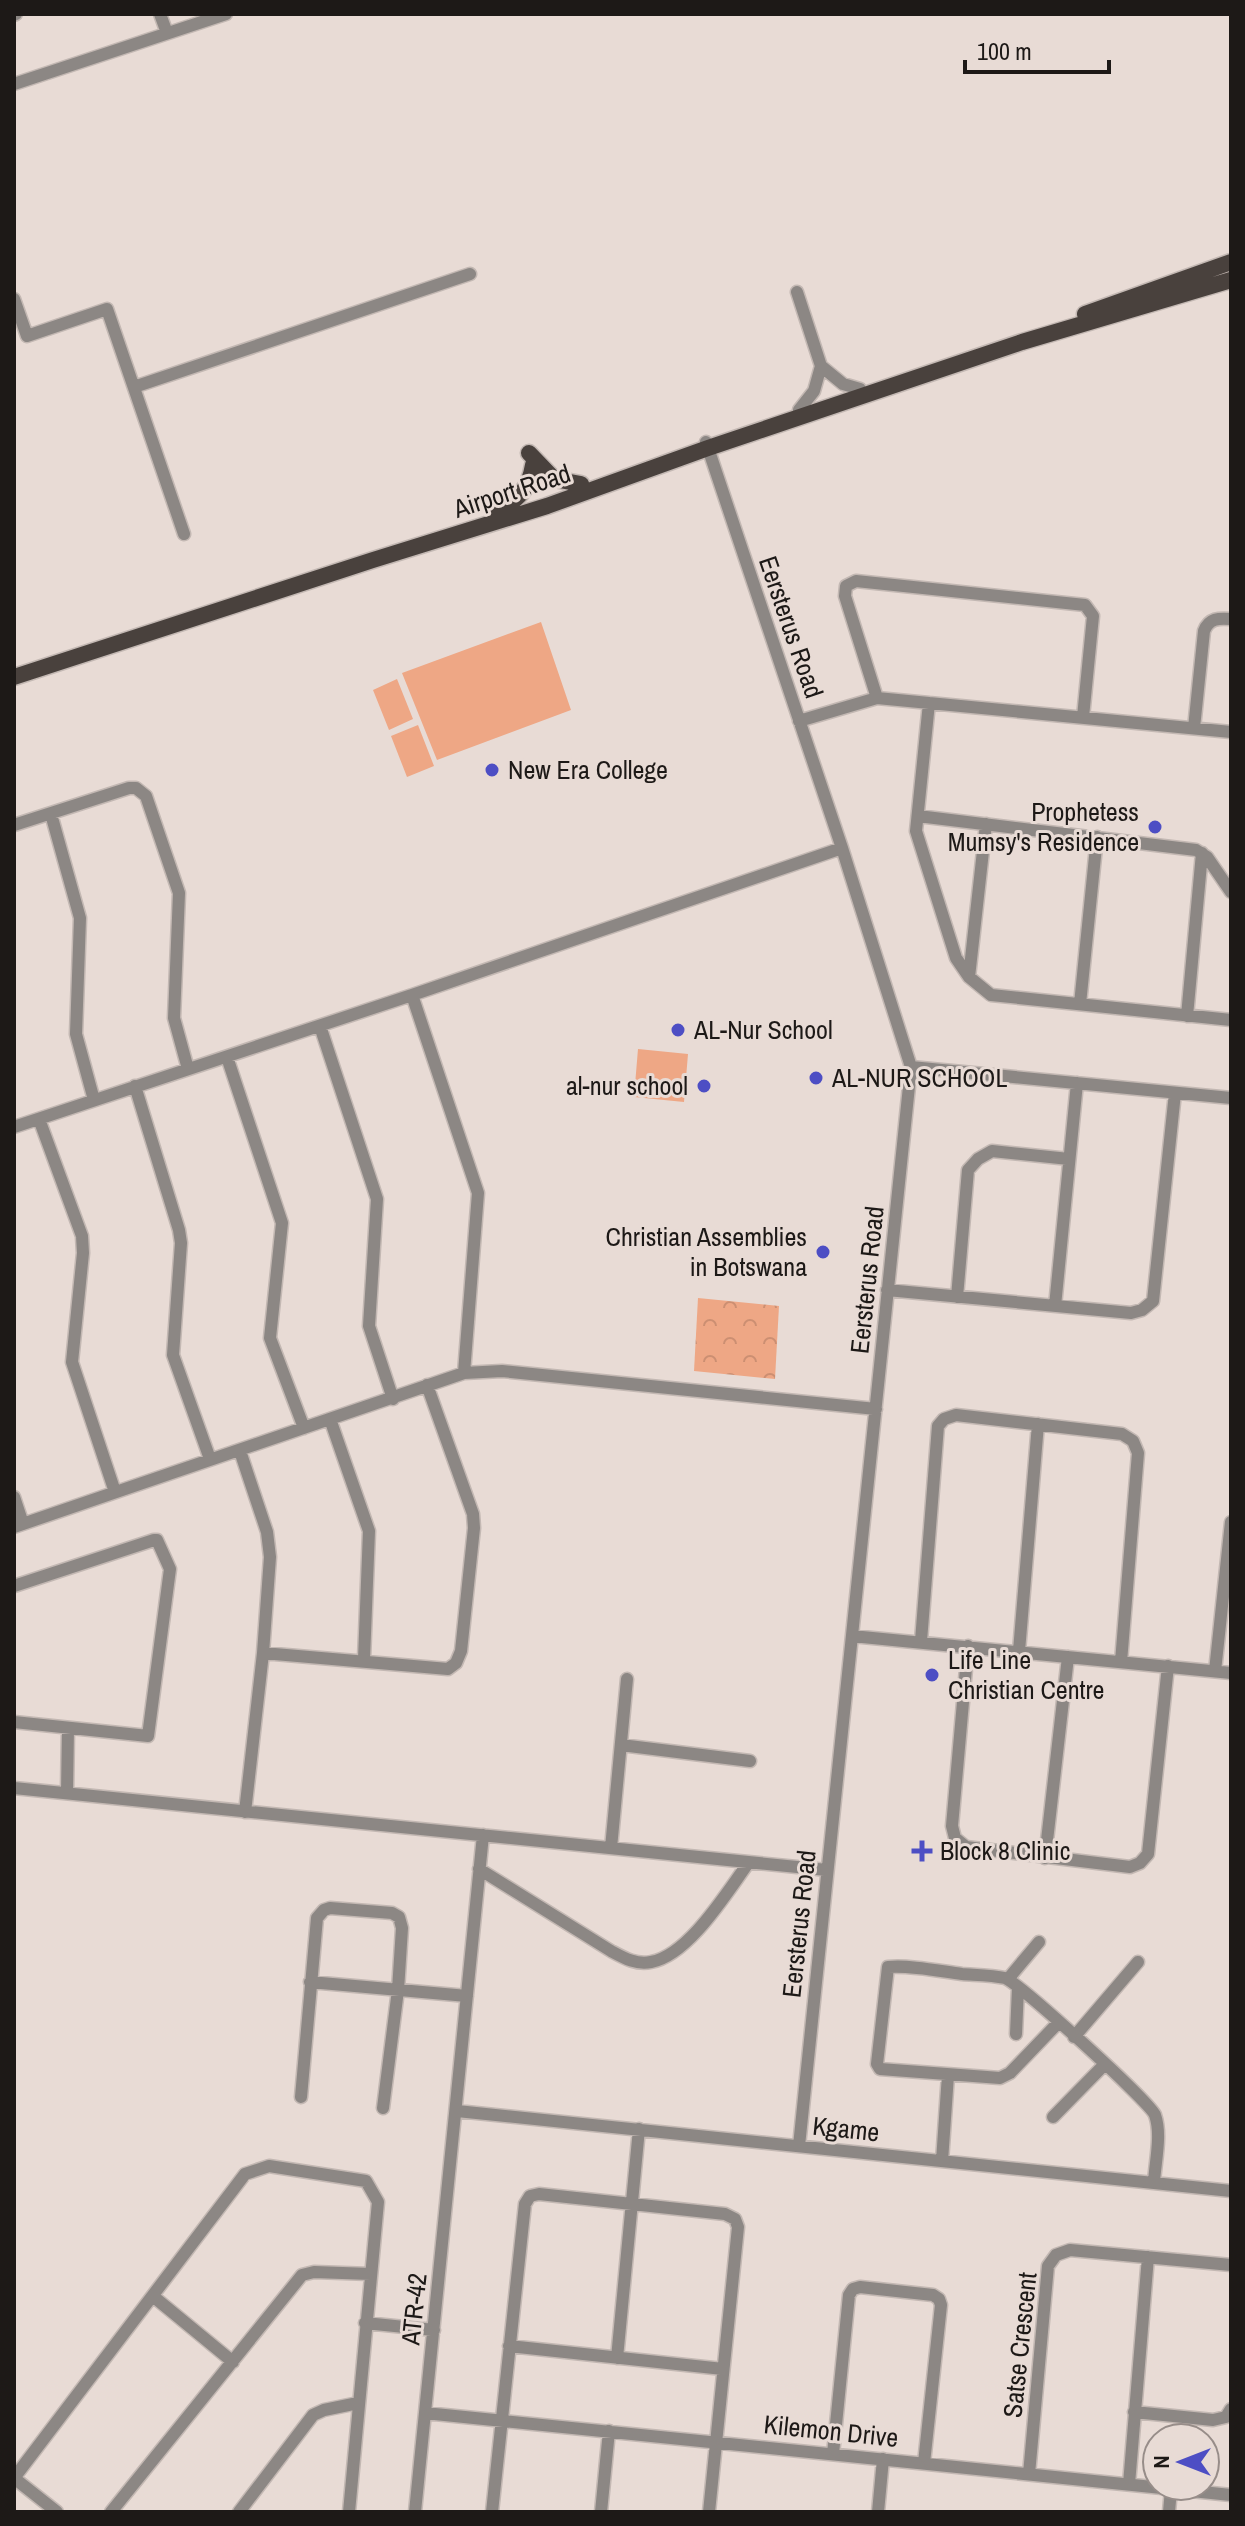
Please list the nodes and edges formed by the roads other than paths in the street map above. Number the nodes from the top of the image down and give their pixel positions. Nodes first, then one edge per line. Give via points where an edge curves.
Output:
1 (160, 14) edge
2 (221, 15) edge
3 (167, 33) junction
4 (14, 84) edge
5 (1231, 262) edge
6 (470, 274) dead end
7 (1231, 280) edge
8 (797, 292) dead end
9 (14, 299) edge
10 (1022, 339) junction
11 (821, 366) junction
12 (134, 387) junction
13 (860, 389) junction
14 (799, 410) junction
15 (707, 445) junction
16 (581, 484) junction
17 (498, 512) junction
18 (184, 534) dead end
19 (373, 560) junction
20 (1231, 619) edge
21 (14, 677) edge
22 (877, 698) junction
23 (929, 703) junction
24 (1083, 717) junction
25 (799, 721) junction
26 (1194, 728) junction
27 (1231, 732) edge
28 (51, 814) junction
29 (918, 816) junction
30 (986, 824) junction
31 (14, 825) edge
32 (1097, 837) junction
33 (842, 848) junction
34 (1202, 853) junction
35 (1231, 892) edge
36 (969, 977) junction
37 (412, 995) junction
38 (1080, 1004) junction
39 (1187, 1016) junction
40 (1231, 1020) edge
41 (320, 1026) junction
42 (227, 1057) junction
43 (911, 1067) junction
44 (188, 1069) junction
45 (1077, 1083) junction
46 (135, 1086) junction
47 (1175, 1093) junction
48 (1231, 1098) edge
49 (94, 1100) junction
50 (39, 1119) junction
51 (14, 1127) edge
52 (1069, 1159) junction
53 (887, 1290) junction
54 (957, 1297) junction
55 (1055, 1306) junction
56 (464, 1373) junction
57 (427, 1385) junction
58 (393, 1399) junction
59 (876, 1409) junction
60 (330, 1419) junction
61 (1038, 1424) junction
62 (304, 1428) junction
63 (240, 1451) junction
64 (210, 1459) junction
65 (115, 1492) junction
66 (14, 1497) edge
67 (1231, 1522) edge
68 (19, 1525) edge
69 (14, 1586) edge
70 (852, 1636) junction
71 (921, 1641) junction
72 (968, 1646) junction
73 (1019, 1651) junction
74 (263, 1653) junction
75 (1068, 1657) junction
76 (364, 1659) junction
77 (1121, 1662) junction
78 (1168, 1666) junction
79 (1215, 1671) junction
80 (1231, 1673) edge
81 (627, 1679) dead end
82 (14, 1722) edge
83 (68, 1728) junction
84 (621, 1745) junction
85 (750, 1761) dead end
86 (14, 1788) edge
87 (67, 1793) junction
88 (245, 1812) junction
89 (483, 1835) junction
90 (611, 1848) junction
91 (1045, 1858) junction
92 (749, 1862) junction
93 (479, 1869) junction
94 (827, 1870) junction
95 (1039, 1942) dead end
96 (1138, 1962) dead end
97 (1008, 1979) junction
98 (310, 1982) junction
99 (1018, 1988) junction
100 (398, 1990) junction
101 (467, 1996) junction
102 (1058, 2023) junction
103 (1016, 2034) dead end
104 (1074, 2037) junction
105 (1105, 2064) junction
106 (948, 2075) junction
107 (301, 2097) dead end
108 (383, 2108) dead end
109 (457, 2111) junction
110 (1053, 2117) dead end
111 (639, 2129) junction
112 (799, 2146) junction
113 (942, 2161) junction
114 (1154, 2183) junction
115 (1231, 2191) edge
116 (633, 2205) junction
117 (1148, 2257) junction
118 (1231, 2265) edge
119 (371, 2274) junction
120 (154, 2297) junction
121 (365, 2323) junction
122 (434, 2330) junction
123 (509, 2346) junction
124 (617, 2358) junction
125 (233, 2362) junction
126 (723, 2369) junction
127 (358, 2403) junction
128 (1231, 2409) edge
129 (1134, 2412) junction
130 (425, 2413) junction
131 (502, 2420) junction
132 (609, 2431) junction
133 (716, 2441) junction
134 (833, 2454) junction
135 (883, 2459) junction
136 (924, 2463) junction
137 (1029, 2474) junction
138 (1129, 2484) junction
139 (1141, 2485) edge
140 (57, 2512) edge
141 (111, 2512) edge
142 (239, 2512) edge
143 (349, 2512) edge
144 (415, 2512) edge
145 (492, 2512) edge
146 (601, 2512) edge
147 (709, 2512) edge
148 (878, 2512) edge

1 - 3 street
2 - 3 street
3 - 4 street
5 - 10 main road
6 - 12 street
7 - 10 main road
8 - 11 street
9 - 12 street via 27,336 107,309
10 - 13 main road
10 - 15 main road, Airport Road
11 - 13 street via 843,384
11 - 14 street via 814,391
12 - 18 street
13 - 14 main road
14 - 15 main road
15 - 16 main road
15 - 19 main road, Airport Road via 547,506
15 - 25 street, Eersterus Road
16 - 17 main road
16 - 17 main road via 554,479 531,459 530,481 523,493
17 - 19 main road via 423,536
19 - 21 main road, Airport Road
20 - 26 street via 1216,618 1206,625
22 - 23 street
22 - 24 street via 845,596 846,586 856,581 1085,605 1093,616
22 - 25 street
23 - 24 street
23 - 29 street
24 - 26 street
25 - 33 street, Eersterus Road
26 - 27 street
28 - 31 street
28 - 44 street via 129,788 146,796 179,893 174,1018
28 - 49 street via 80,918 76,1034
29 - 30 street
29 - 36 street via 918,844 956,958
30 - 32 street
30 - 36 street
32 - 34 street
32 - 38 street
33 - 37 street
33 - 43 street, Eersterus Road
34 - 35 street
34 - 39 street
36 - 38 street via 991,995
37 - 41 street
37 - 56 street via 478,1193
38 - 39 street
39 - 40 street
41 - 42 street
41 - 58 street via 377,1199 369,1326
42 - 44 street
42 - 62 street via 282,1223 270,1338
43 - 45 street
43 - 53 street, Eersterus Road
44 - 46 street
45 - 47 street
45 - 52 street
46 - 49 street
46 - 64 street via 181,1243 173,1355
47 - 48 street
47 - 55 street via 1153,1301 1131,1313
49 - 50 street
50 - 51 street
50 - 65 street via 82,1236 72,1362
52 - 54 street via 992,1151 968,1170
52 - 55 street
53 - 54 street
53 - 59 street, Eersterus Road
54 - 55 street
56 - 57 street
56 - 59 street via 502,1371
57 - 58 street
57 - 76 street via 473,1514 461,1651 448,1669
58 - 60 street
59 - 70 street, Eersterus Road
60 - 62 street
60 - 76 street via 369,1531
61 - 71 street via 956,1415 938,1426
61 - 73 street
61 - 77 street via 1122,1434 1138,1453
62 - 63 street
63 - 64 street
63 - 74 street via 269,1544
64 - 65 street
65 - 68 street
66 - 68 street
67 - 79 street
69 - 83 street via 154,1540 170,1565 149,1735
70 - 71 street
70 - 94 street, Eersterus Road
71 - 72 street
72 - 73 street
72 - 91 street via 955,1838 966,1847
73 - 75 street
74 - 76 street
74 - 88 street
75 - 77 street
75 - 91 street
77 - 78 street
78 - 79 street
78 - 91 street via 1148,1854 1130,1867
79 - 80 street
81 - 84 street
82 - 83 street
83 - 87 street
84 - 85 street
84 - 90 street
86 - 87 street
87 - 88 street
88 - 89 street
89 - 90 street
89 - 93 street, ATR-42
90 - 92 street
92 - 93 street via 701,1927 668,1957 650,1963 611,1951
92 - 94 street
93 - 101 street, ATR-42
94 - 112 street, Eersterus Road
95 - 97 street
96 - 104 street
97 - 99 street
97 - 106 street via 888,1967 878,2067
98 - 100 street
98 - 100 street via 317,1918 324,1910 392,1913 402,1928
98 - 107 street
99 - 102 street
99 - 103 street
100 - 101 street
100 - 108 street
101 - 109 street, ATR-42
102 - 104 street
102 - 106 street via 1000,2078
104 - 105 street
105 - 110 street
105 - 114 street via 1154,2113
106 - 113 street
109 - 111 street, Kgame
109 - 122 street, ATR-42
111 - 112 street, Kgame
111 - 116 street
112 - 113 street, Kgame
113 - 114 street, Kgame
114 - 115 street, Kgame
116 - 123 street via 530,2196
116 - 124 street
116 - 126 street via 735,2219
117 - 118 street, Satse Crescent
117 - 129 street
117 - 137 street, Satse Crescent via 1070,2250 1056,2255 1048,2266
119 - 120 street via 378,2202 366,2181 269,2166 245,2174
119 - 121 street
119 - 125 street via 302,2275
120 - 125 street
120 - 140 street via 14,2478
121 - 122 street
121 - 127 street
122 - 130 street, ATR-42
123 - 124 street
123 - 131 street
124 - 126 street
125 - 141 street
126 - 133 street
127 - 142 street via 313,2415
127 - 143 street
128 - 129 street via 1219,2420
129 - 138 street
130 - 131 street, Kilemon Drive
130 - 144 street, ATR-42
131 - 132 street, Kilemon Drive
131 - 145 street
132 - 133 street, Kilemon Drive
132 - 146 street
133 - 134 street, Kilemon Drive
133 - 147 street
134 - 135 street, Kilemon Drive
134 - 136 street via 849,2295 860,2287 939,2299
135 - 136 street, Kilemon Drive
135 - 148 street
136 - 137 street, Kilemon Drive
137 - 138 street, Kilemon Drive
138 - 139 street, Kilemon Drive

